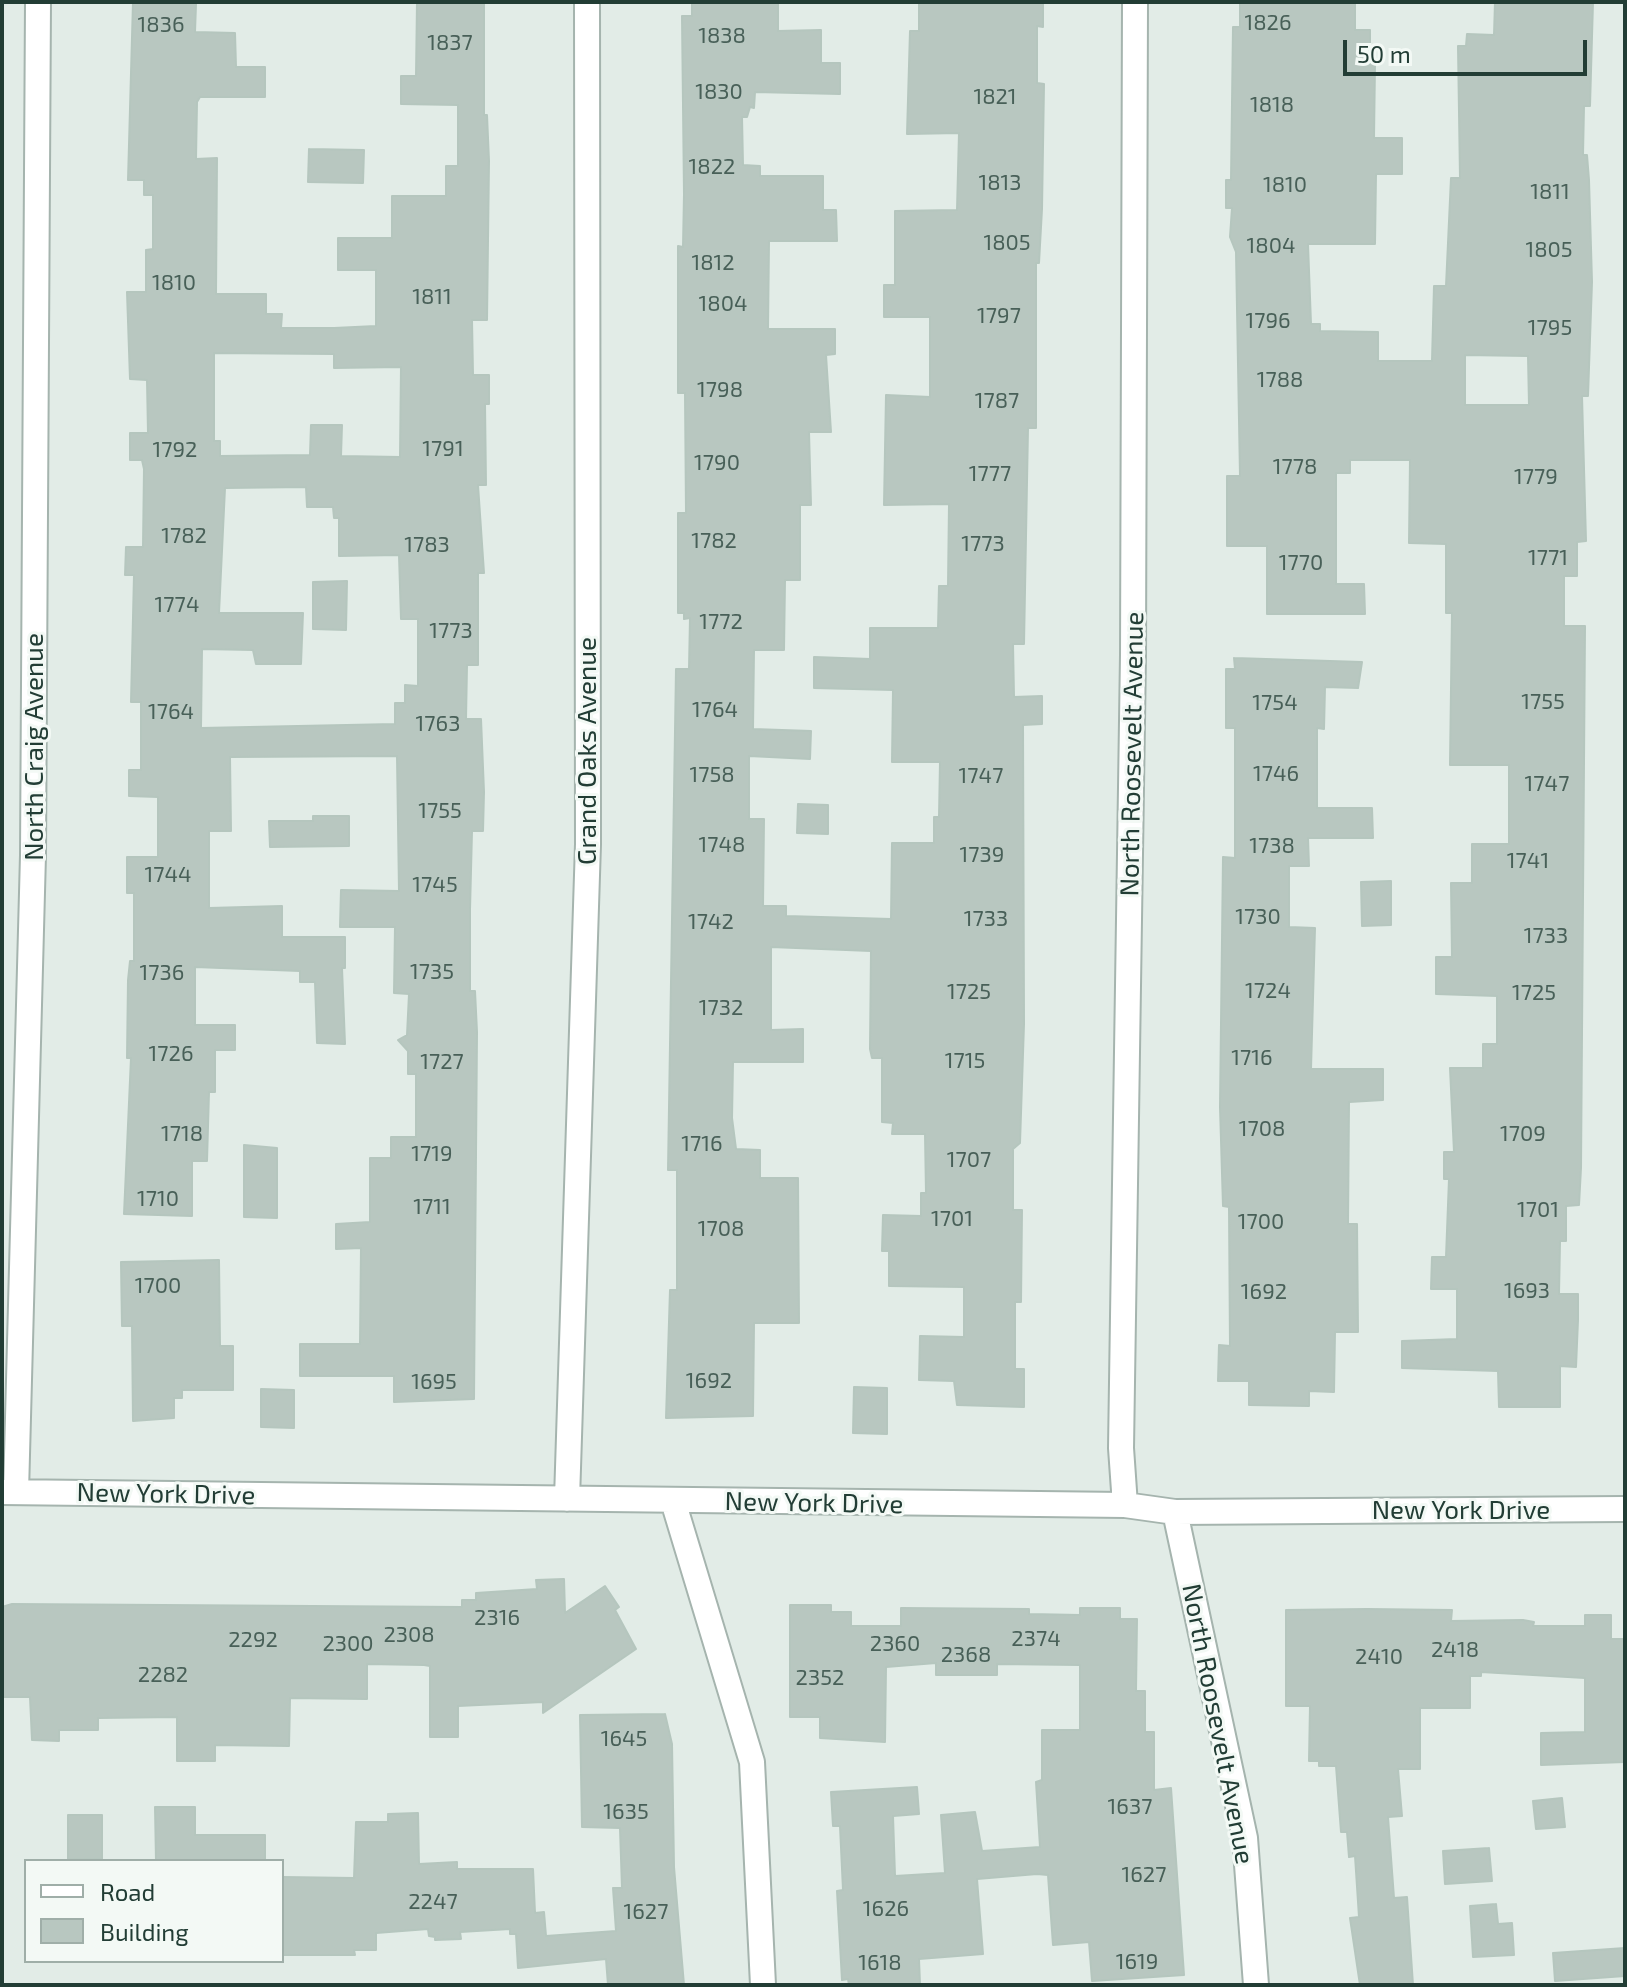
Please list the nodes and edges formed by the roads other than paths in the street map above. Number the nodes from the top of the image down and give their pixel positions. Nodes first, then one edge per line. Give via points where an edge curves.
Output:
1 (38, 2) edge
2 (587, 2) edge
3 (1135, 2) edge
4 (9, 1492) edge
5 (567, 1499) junction
6 (673, 1501) junction
7 (1125, 1505) junction
8 (1625, 1509) edge
9 (1175, 1512) junction
10 (763, 1985) edge
11 (1256, 1985) edge

1 - 4 street, North Craig Avenue via 33,855
2 - 5 street, Grand Oaks Avenue via 588,844
3 - 7 street, North Roosevelt Avenue via 1133,655 1121,1448
4 - 5 street, New York Drive
5 - 6 street, New York Drive
6 - 7 street, New York Drive
6 - 10 street via 752,1762
7 - 9 street, New York Drive
8 - 9 street, New York Drive
9 - 11 street, North Roosevelt Avenue via 1245,1838

